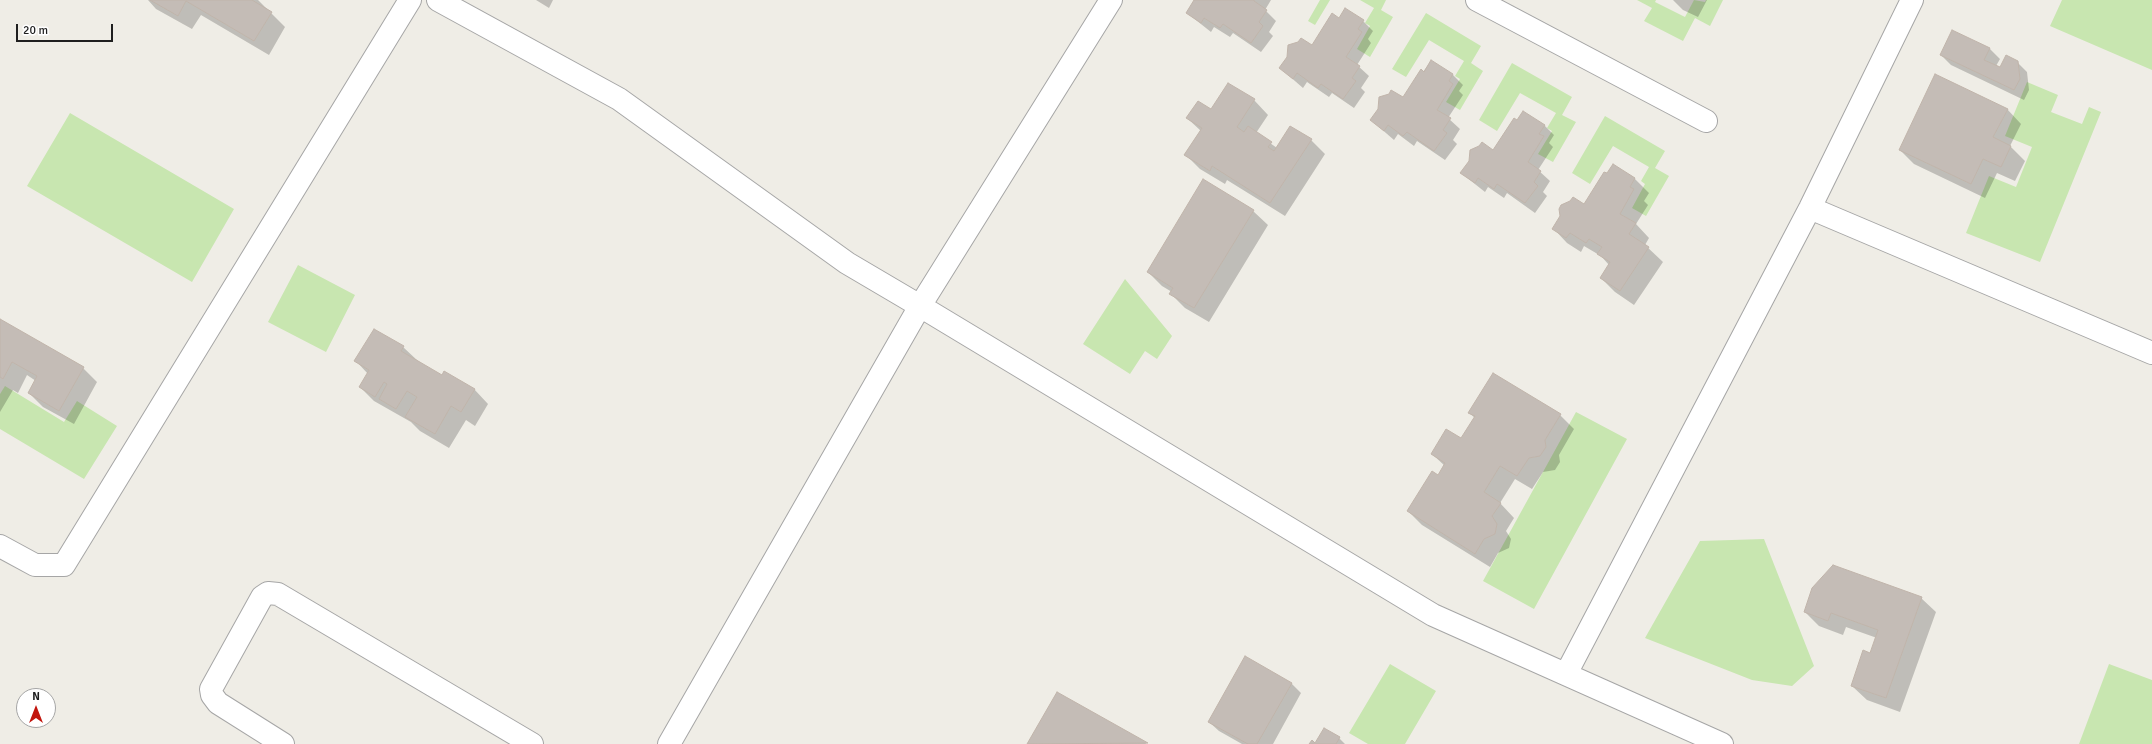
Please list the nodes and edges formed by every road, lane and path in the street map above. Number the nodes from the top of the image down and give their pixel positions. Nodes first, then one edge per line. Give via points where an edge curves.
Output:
1 (410, 0) edge
2 (438, 0) edge
3 (1111, 0) edge
4 (1477, 0) edge
5 (1912, 0) edge
6 (1706, 121) dead end
7 (1810, 208) junction
8 (920, 306) junction
9 (2152, 353) edge
10 (0, 546) edge
11 (1566, 674) junction
12 (283, 744) edge
13 (532, 744) edge
14 (669, 744) edge
15 (1722, 744) edge

1 - 10 street via 64,565 35,565
2 - 8 street via 619,99 847,263
3 - 8 street
4 - 6 street
5 - 7 street
7 - 9 street
7 - 11 street
8 - 11 street via 1433,615
8 - 14 street
11 - 15 street
12 - 13 street via 218,703 212,696 211,689 262,597 268,593 278,594

